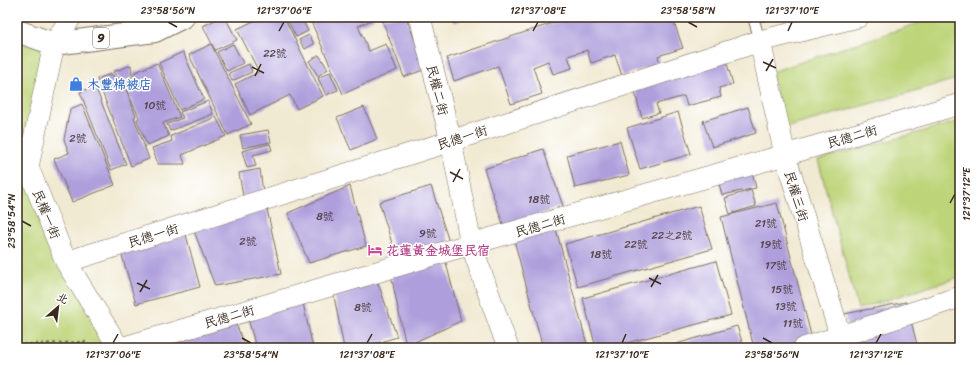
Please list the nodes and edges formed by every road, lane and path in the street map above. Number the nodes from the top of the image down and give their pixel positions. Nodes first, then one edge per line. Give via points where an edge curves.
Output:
1 (71, 17) edge
2 (183, 17) edge
3 (420, 17) edge
4 (753, 17) edge
5 (858, 17) edge
6 (17, 31) edge
7 (760, 41) junction
8 (54, 44) junction
9 (960, 104) edge
10 (451, 141) junction
11 (785, 155) junction
12 (471, 244) junction
13 (66, 262) junction
14 (960, 297) edge
15 (842, 342) edge
16 (17, 345) edge
17 (118, 346) edge
18 (506, 348) edge
19 (804, 348) edge

1 - 8 street
2 - 8 main road, 9 via 154,32
3 - 10 street, 民權二街
4 - 7 lane
5 - 7 street, 民德一街
6 - 8 main road, 9
7 - 10 street, 民德一街
7 - 11 street, 民權三街
8 - 13 street, 民權一街 via 28,167
9 - 11 street, 民德二街
10 - 12 street, 民權二街
10 - 13 street, 民德一街
11 - 12 street, 民德二街
11 - 15 street, 民權三街
12 - 17 street, 民德二街
12 - 18 street, 民權二街
13 - 17 street, 民權一街
14 - 15 street
15 - 19 street
16 - 17 path

